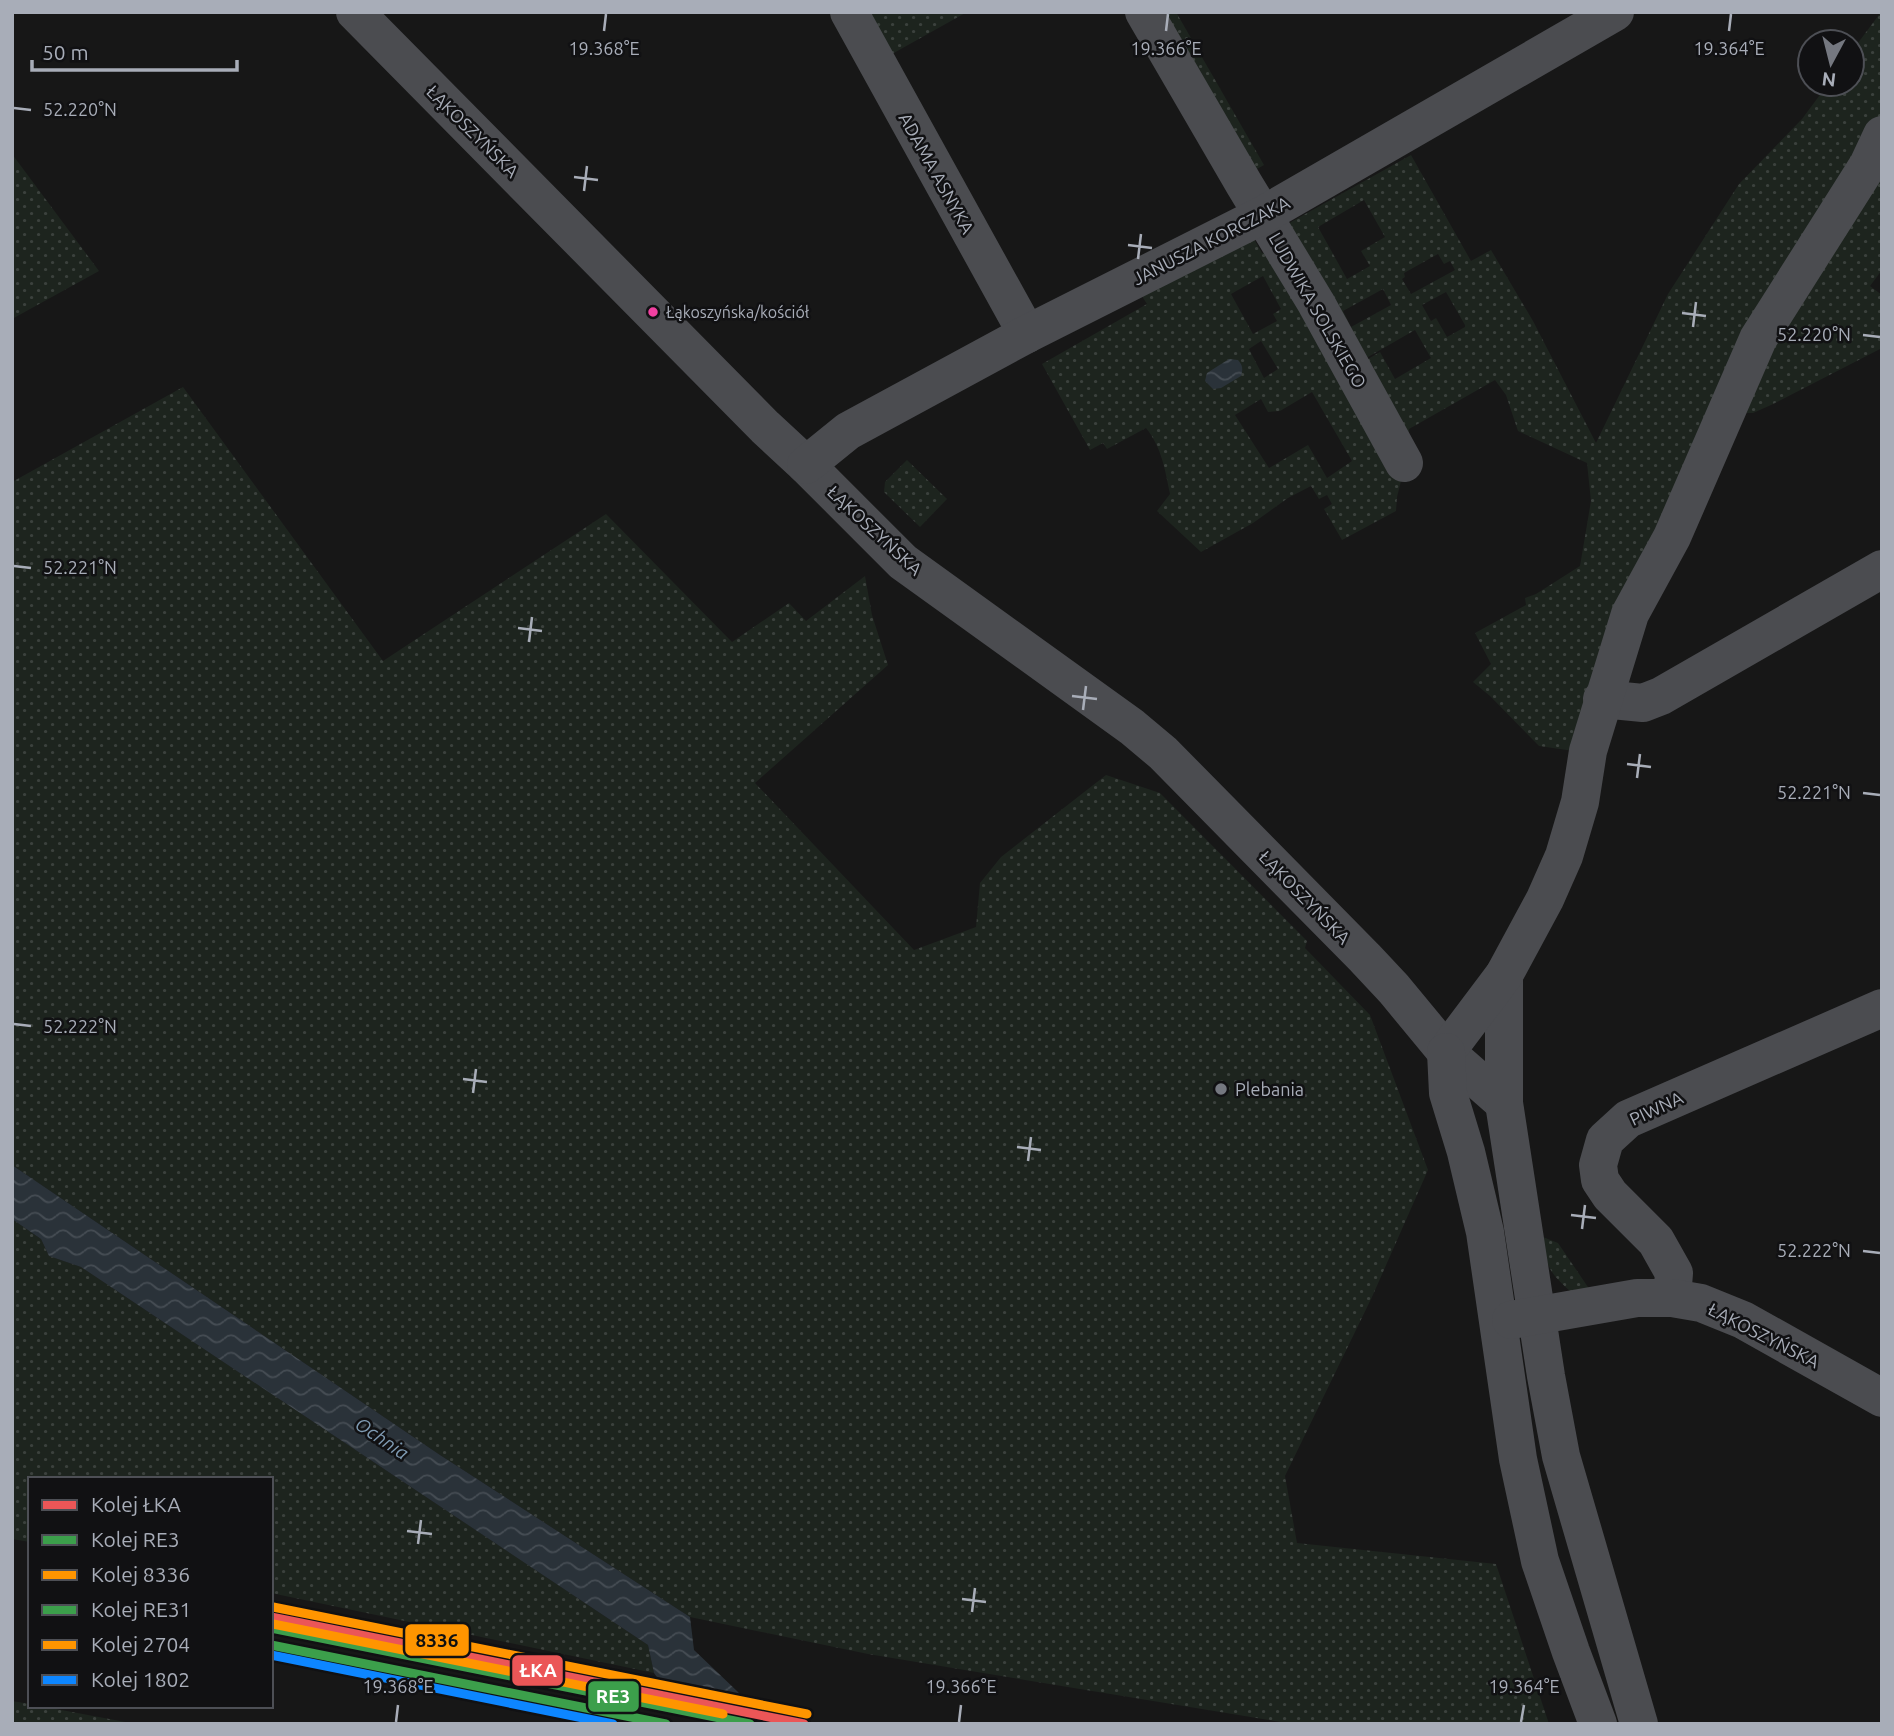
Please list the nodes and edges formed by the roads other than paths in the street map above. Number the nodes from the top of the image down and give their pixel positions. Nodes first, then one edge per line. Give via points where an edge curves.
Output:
1 (355, 12) edge
2 (849, 12) edge
3 (1144, 12) edge
4 (1615, 12) edge
5 (1882, 135) edge
6 (1263, 215) junction
7 (1027, 334) junction
8 (1405, 463) dead end
9 (806, 465) junction
10 (1882, 569) edge
11 (1602, 699) junction
12 (1504, 975) junction
13 (1882, 1008) edge
14 (1504, 1017) junction
15 (1446, 1052) junction
16 (1504, 1103) junction
17 (1672, 1298) junction
18 (1536, 1315) junction
19 (1498, 1322) junction
20 (1882, 1398) edge
21 (1598, 1724) edge
22 (1639, 1724) edge

1 - 9 street, ŁĄKOSZYŃSKA
2 - 7 street, ADAMA ASNYKA
3 - 6 street, LUDWIKA SOLSKIEGO
4 - 6 street, JANUSZA KORCZAKA
5 - 11 street via 1758,339 1672,537 1630,614
6 - 7 street, JANUSZA KORCZAKA
6 - 8 street, LUDWIKA SOLSKIEGO
7 - 9 street, JANUSZA KORCZAKA via 848,431
9 - 15 street, ŁĄKOSZYŃSKA via 903,562 1163,753 1395,989
10 - 11 street via 1661,696 1643,703
11 - 12 street via 1564,856
12 - 14 street
12 - 15 street
13 - 17 street, PIWNA via 1628,1119 1605,1140 1598,1165 1600,1180 1656,1241 1674,1273
14 - 15 street via 1479,1046
14 - 16 street
15 - 16 street, ŁĄKOSZYŃSKA
15 - 19 street via 1448,1093 1485,1232
16 - 18 street
17 - 18 street, ŁĄKOSZYŃSKA via 1637,1298
17 - 20 street, ŁĄKOSZYŃSKA via 1701,1303 1743,1320
18 - 19 street, ŁĄKOSZYŃSKA
18 - 22 street via 1561,1456
19 - 21 street via 1518,1459 1540,1561

